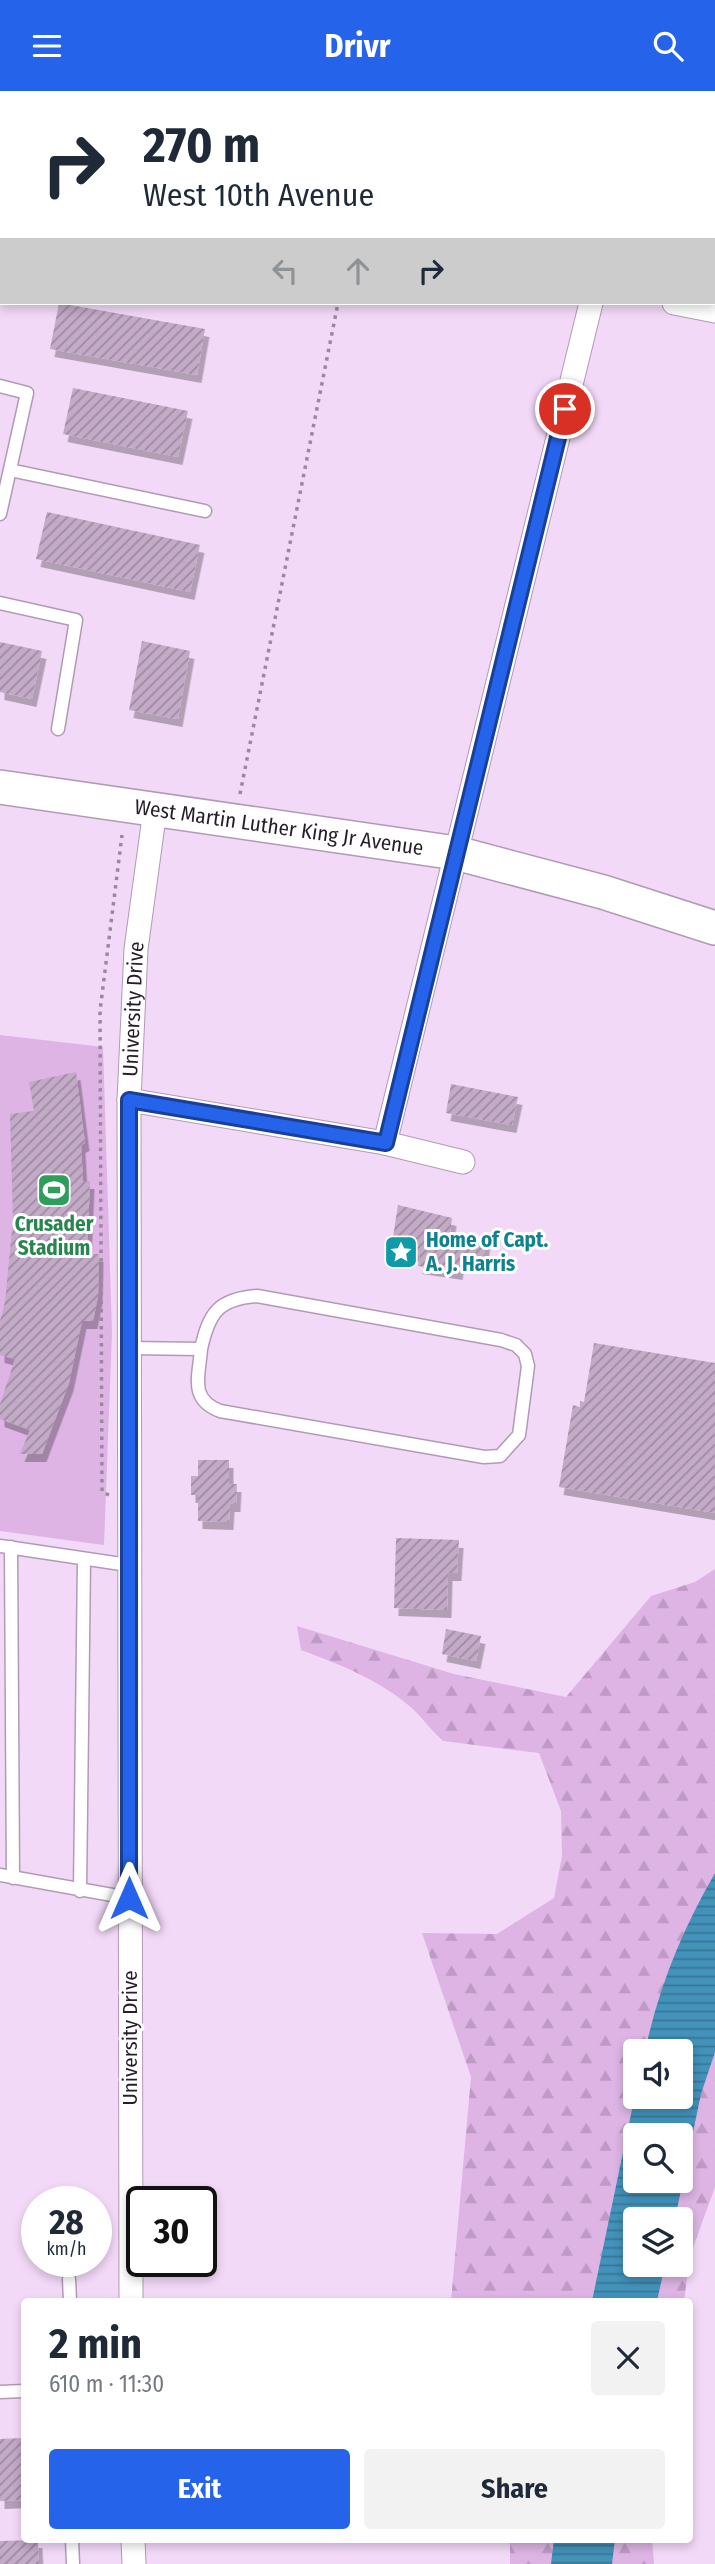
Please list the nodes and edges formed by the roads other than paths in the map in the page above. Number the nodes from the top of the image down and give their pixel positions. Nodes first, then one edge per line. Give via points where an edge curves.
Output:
1 (591, 305) edge
2 (684, 305) edge
3 (715, 311) edge
4 (0, 386) edge
5 (10, 470) junction
6 (205, 511) dead end
7 (0, 514) edge
8 (0, 603) edge
9 (58, 729) dead end
10 (0, 787) edge
11 (155, 810) junction
12 (456, 853) junction
13 (715, 928) edge
14 (129, 1100) junction
15 (386, 1143) junction
16 (463, 1162) dead end
17 (128, 1349) junction
18 (201, 1349) junction
19 (5, 1546) edge
20 (84, 1559) junction
21 (128, 1565) junction
22 (7, 1877) edge
23 (80, 1891) junction
24 (129, 1898) junction
25 (69, 2279) dead end
26 (69, 2298) edge
27 (131, 2298) edge
28 (21, 2391) edge
29 (0, 2392) edge
30 (72, 2543) edge
31 (133, 2543) edge
32 (73, 2564) edge
33 (134, 2564) edge

1 - 12 street
2 - 3 street
4 - 5 lane via 27,393
5 - 6 lane
5 - 7 lane
8 - 9 lane via 76,620
10 - 11 street, West Martin Luther King Jr Avenue
11 - 12 street, West Martin Luther King Jr Avenue
11 - 14 street, University Drive via 136,949
12 - 13 street, West Martin Luther King Jr Avenue
12 - 15 street
14 - 15 street
14 - 17 street, University Drive
15 - 16 street
17 - 18 lane
17 - 21 street, University Drive
18 - 18 lane via 199,1397 219,1411 484,1457 500,1456 519,1435 526,1354 501,1340 257,1296 235,1298 220,1307 207,1322
19 - 20 lane
19 - 22 lane
20 - 21 lane
20 - 23 lane
21 - 24 street, University Drive
22 - 23 lane
23 - 24 lane
24 - 27 street, University Drive
25 - 26 lane
28 - 29 lane
30 - 32 lane
31 - 33 street

